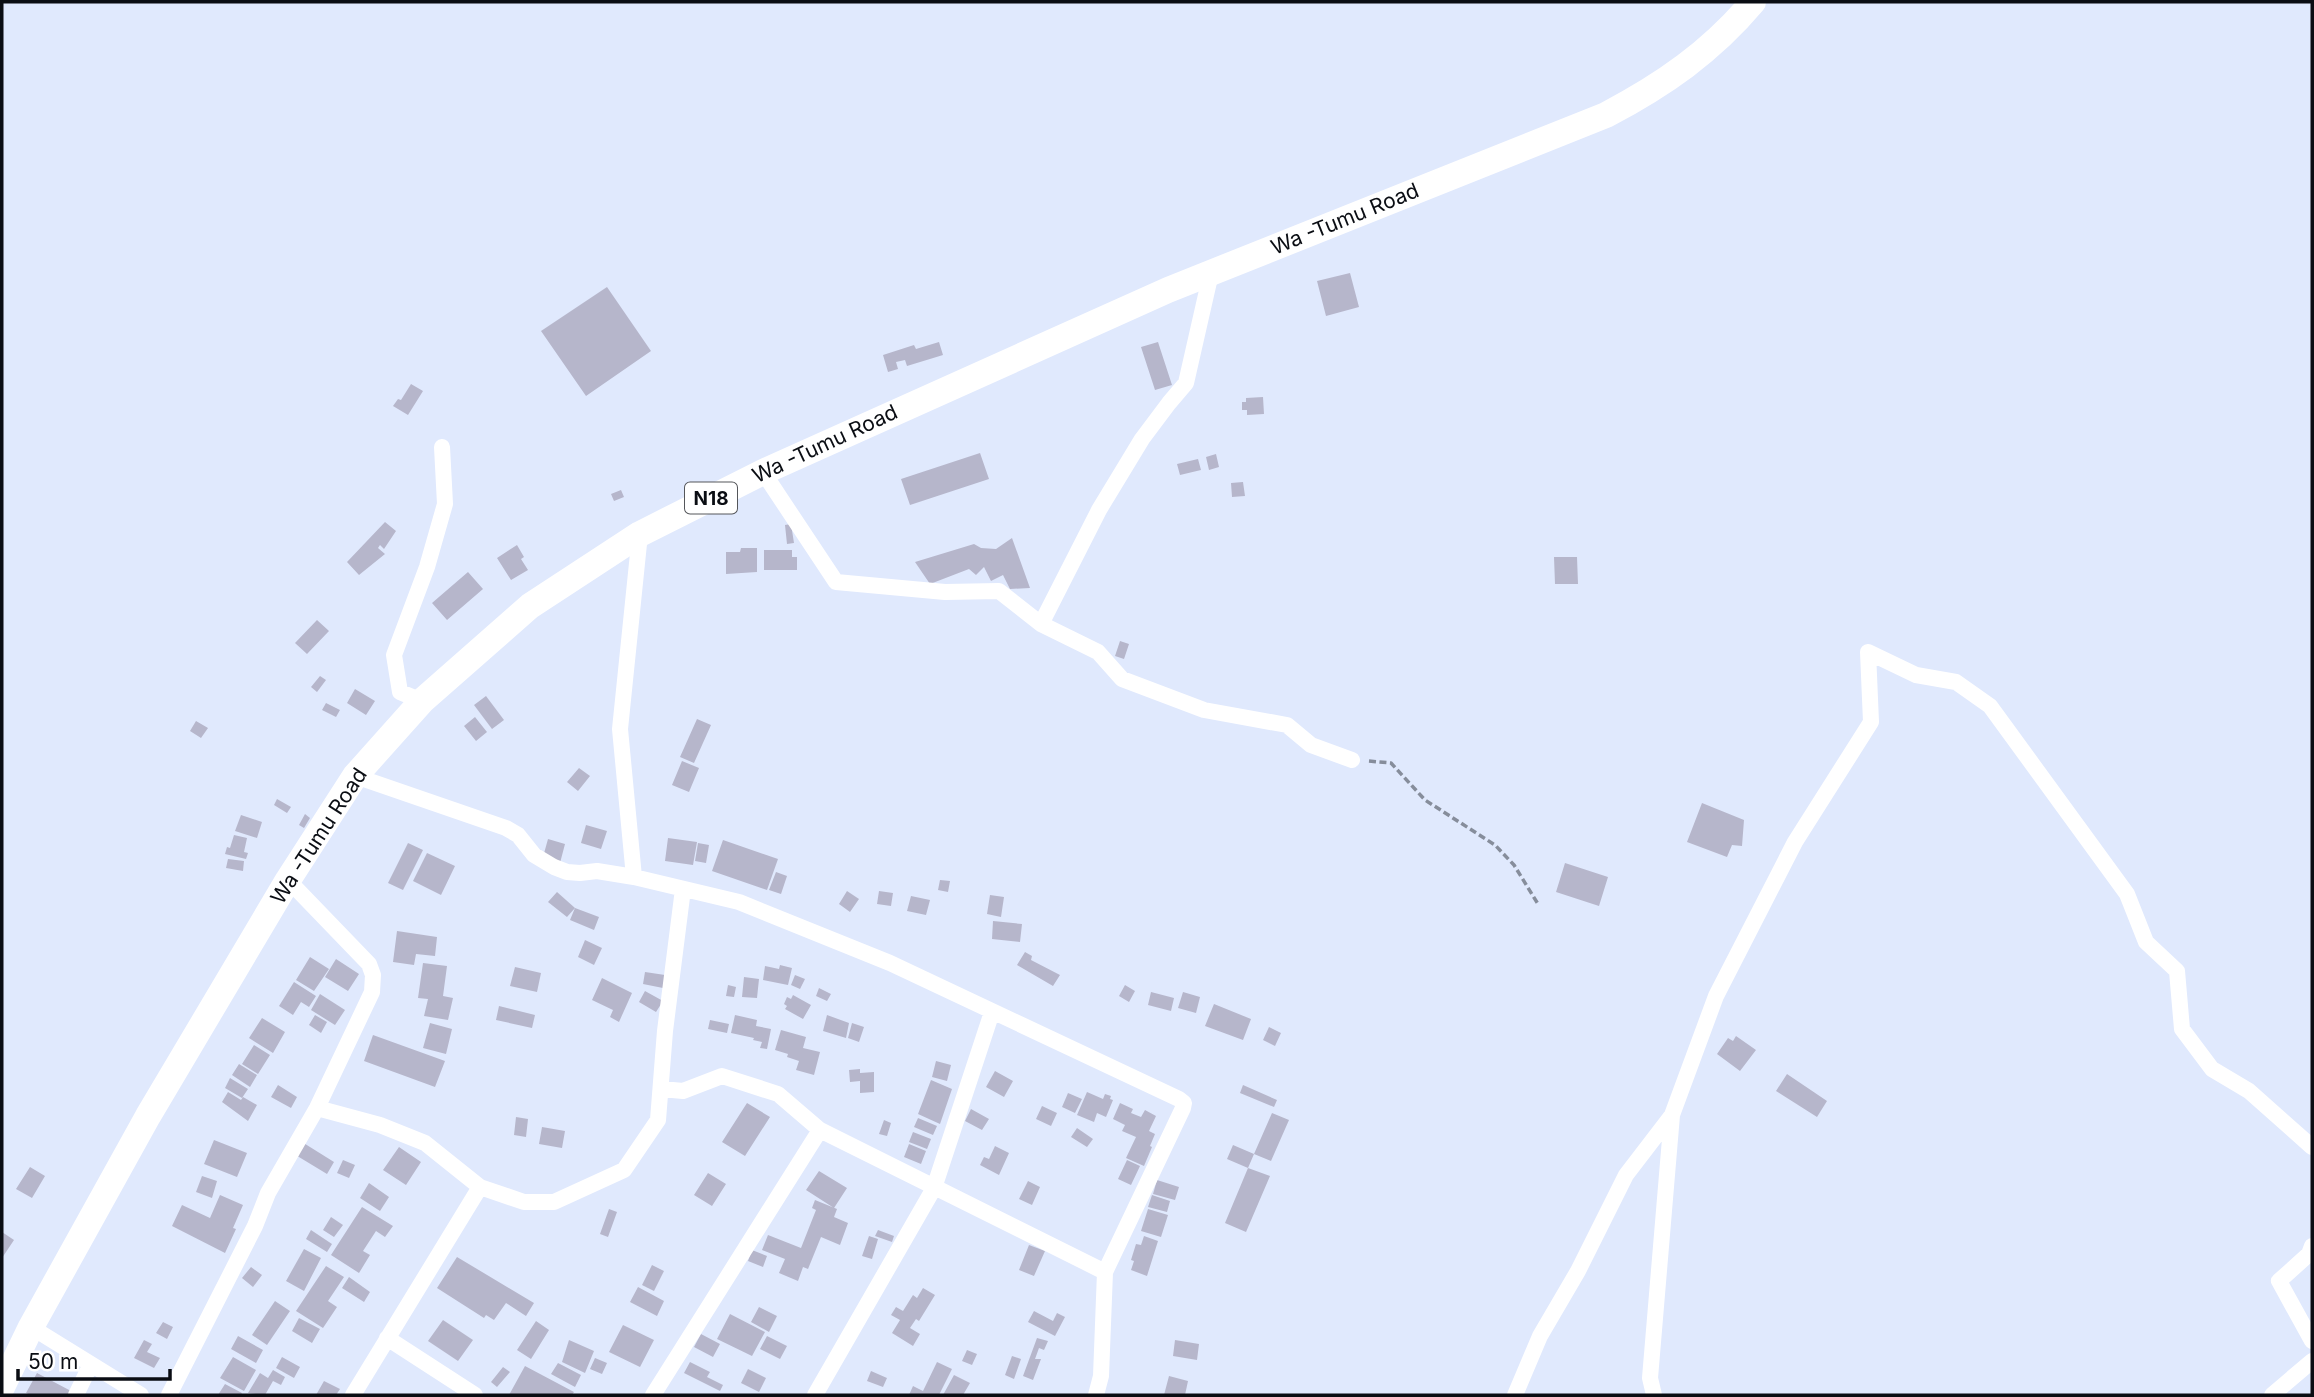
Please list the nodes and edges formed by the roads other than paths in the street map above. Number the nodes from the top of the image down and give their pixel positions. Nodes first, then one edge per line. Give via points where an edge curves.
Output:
1 (1753, 2) edge
2 (1212, 273) junction
3 (442, 447) dead end
4 (763, 472) junction
5 (640, 534) junction
6 (1041, 624) junction
7 (422, 701) junction
8 (1352, 760) road end
9 (355, 776) junction
10 (634, 877) junction
11 (288, 880) junction
12 (683, 889) junction
13 (992, 1012) junction
14 (662, 1089) junction
15 (317, 1108) junction
16 (1672, 1115) junction
17 (820, 1130) junction
18 (2312, 1147) edge
19 (480, 1187) junction
20 (934, 1188) junction
21 (2312, 1246) edge
22 (1105, 1272) junction
23 (32, 1328) junction
24 (387, 1338) junction
25 (2312, 1341) edge
26 (2312, 1361) edge
27 (90, 1366) junction
28 (2, 1387) edge
29 (76, 1395) edge
30 (141, 1395) edge
31 (169, 1395) edge
32 (353, 1395) edge
33 (475, 1395) edge
34 (653, 1395) edge
35 (815, 1395) edge
36 (1096, 1395) edge
37 (1515, 1395) edge
38 (1654, 1395) edge
39 (2272, 1395) edge

1 - 2 highway, Wa -Tumu Road / N18 via 1698,59 1606,115
2 - 4 highway, Wa -Tumu Road / N18
2 - 6 street via 1186,383 1142,439 1099,510
3 - 7 street via 445,504 394,655 400,692
4 - 5 highway, Wa -Tumu Road / N18
4 - 6 street via 836,582 945,592 999,591
5 - 7 highway, Wa -Tumu Road / N18 via 530,606
5 - 10 street via 620,729
6 - 8 street via 1098,652 1122,679 1204,710 1287,726 1311,745
7 - 9 highway, Wa -Tumu Road / N18
9 - 10 street via 512,830 534,855 567,872
9 - 11 highway, Wa -Tumu Road / N18
10 - 12 street
11 - 15 street via 369,964 373,975 372,992
11 - 23 highway, Wa -Tumu Road / N18 via 148,1116
12 - 13 street via 738,902 824,936
12 - 14 street
13 - 20 street
13 - 22 street via 1184,1103
14 - 17 street via 683,1091 722,1076 778,1094
14 - 19 street via 658,1120 624,1170 554,1202 524,1202
15 - 19 street via 425,1143
15 - 31 street via 268,1193
16 - 18 street via 1722,984 1795,842 1871,722 1868,652 1916,675 1956,682 1990,706 2127,894 2146,942 2177,971 2182,1029 2212,1069 2249,1091
16 - 37 street via 1626,1175 1540,1336
16 - 38 street via 1650,1378
17 - 20 street
17 - 34 street
19 - 24 street
20 - 22 street
20 - 35 street
21 - 25 street via 2280,1281
22 - 36 street via 1101,1376
23 - 27 street
23 - 28 highway, Wa -Tumu Road / N18
24 - 32 street
24 - 33 street
26 - 39 street
27 - 29 street
27 - 30 street

